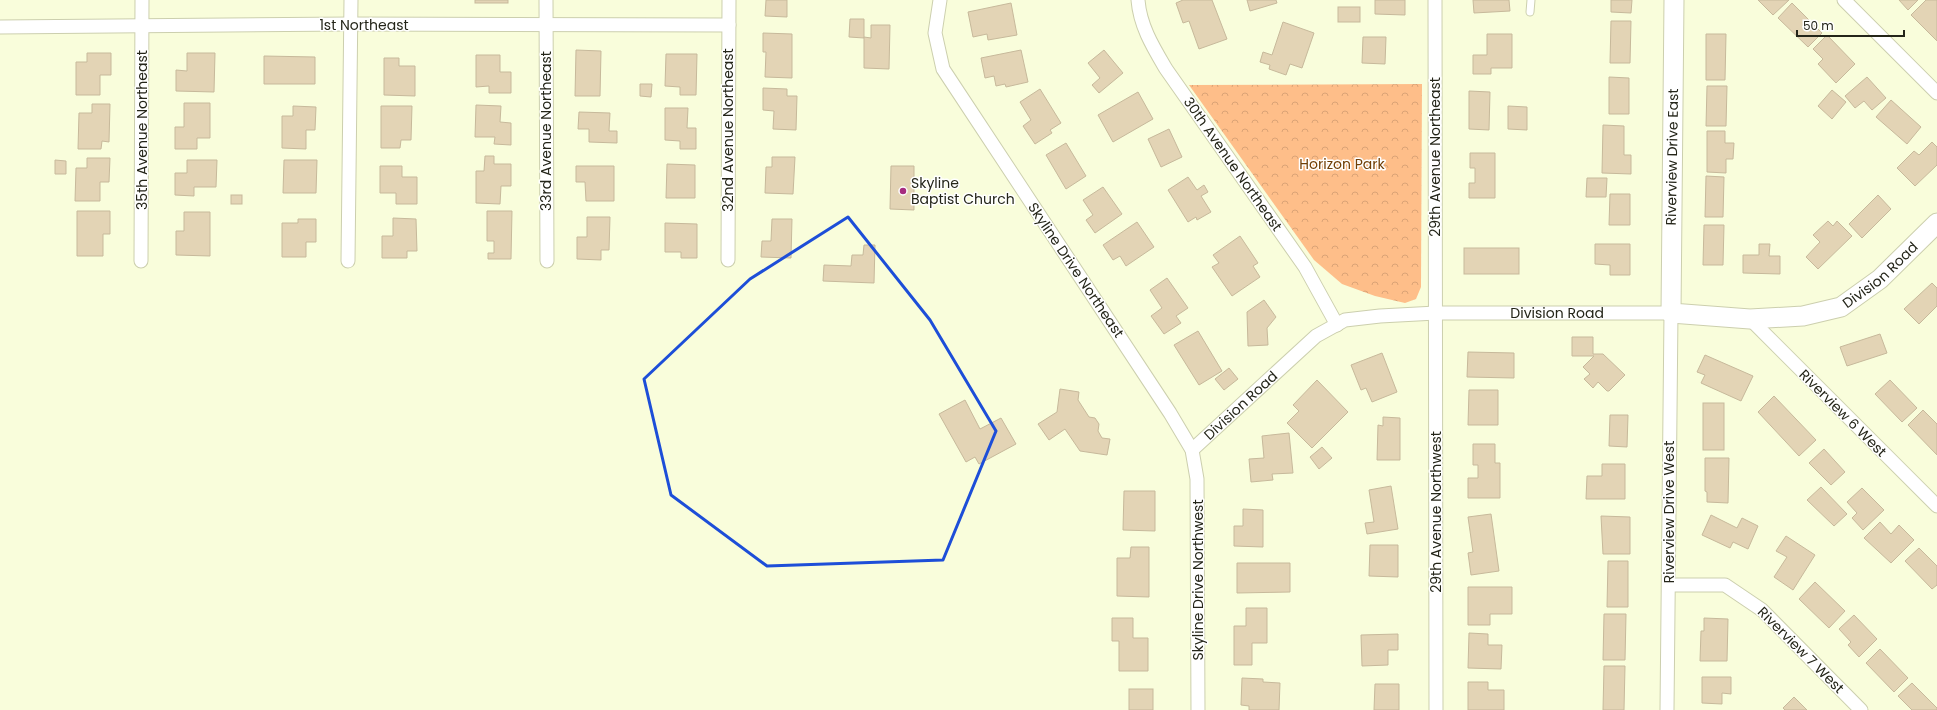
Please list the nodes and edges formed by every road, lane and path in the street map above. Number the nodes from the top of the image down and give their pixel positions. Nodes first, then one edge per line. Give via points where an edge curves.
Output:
1 (142, 0) edge
2 (351, 0) edge
3 (546, 0) edge
4 (729, 0) edge
5 (940, 0) edge
6 (1138, 0) edge
7 (1435, 0) edge
8 (1530, 0) edge
9 (1674, 0) edge
10 (1844, 0) edge
11 (1530, 12) dead end
12 (351, 24) junction
13 (546, 25) junction
14 (729, 25) junction
15 (142, 26) junction
16 (0, 28) edge
17 (1937, 93) edge
18 (1935, 228) edge
19 (728, 260) dead end
20 (141, 261) dead end
21 (348, 261) dead end
22 (547, 261) dead end
23 (1436, 313) junction
24 (1671, 313) junction
25 (1750, 319) junction
26 (1337, 325) junction
27 (1192, 450) junction
28 (1937, 506) edge
29 (1669, 585) junction
30 (1198, 710) edge
31 (1436, 710) edge
32 (1667, 710) edge
33 (1861, 710) edge

1 - 15 street, 35th Avenue Northeast
2 - 12 street
3 - 13 street, 33rd Avenue Northeast
4 - 14 street, 32nd Avenue Northeast
5 - 27 street, Skyline Drive Northeast via 935,33 943,69 1166,406
6 - 26 street, 30th Avenue Northeast via 1139,12 1150,42 1162,62 1305,267
7 - 23 street, 29th Avenue Northeast
8 - 11 lane
9 - 24 street, Riverview Drive East
10 - 17 street
12 - 13 street, 1st Northeast
12 - 15 street, 1st Northeast
12 - 21 street
13 - 14 street, 1st Northeast
13 - 22 street, 33rd Avenue Northeast
14 - 19 street, 32nd Avenue Northeast
15 - 16 street, 1st Northeast
15 - 20 street, 35th Avenue Northeast
18 - 25 street, Division Road via 1880,278 1841,307 1803,316
23 - 24 street, Division Road
23 - 26 street, Division Road via 1345,320
23 - 31 street, 29th Avenue Northwest
24 - 25 street, Division Road
24 - 29 street, Riverview Drive West
25 - 28 street, Riverview 6 West
26 - 27 street, Division Road via 1316,336
27 - 30 street, Skyline Drive Northwest via 1197,487
29 - 32 street, Riverview Drive West
29 - 33 street, Riverview 7 West via 1725,585 1762,610

